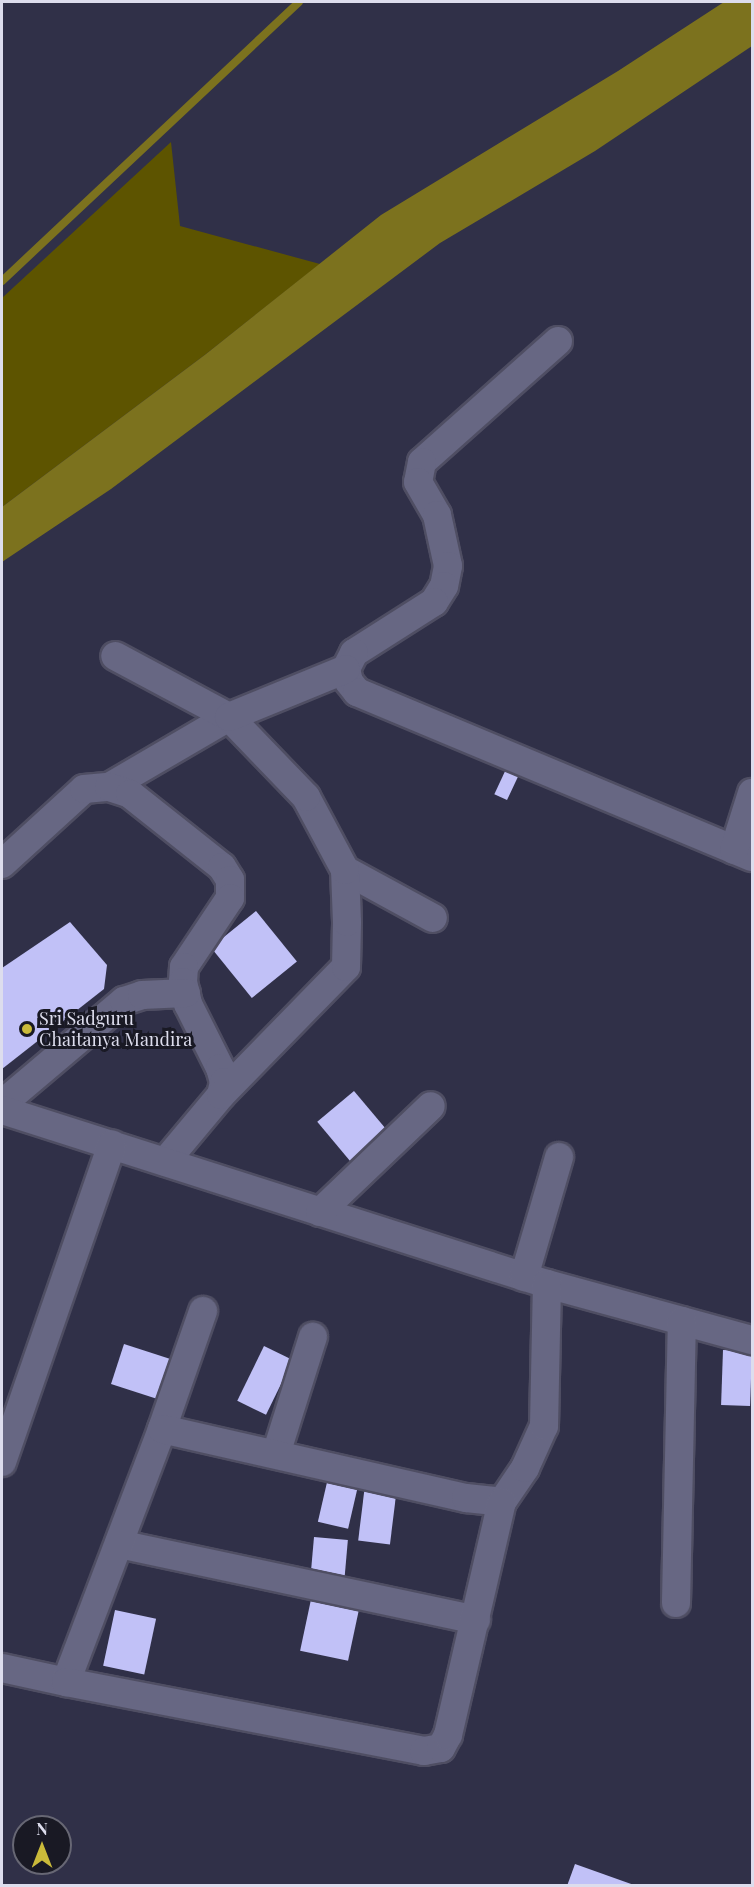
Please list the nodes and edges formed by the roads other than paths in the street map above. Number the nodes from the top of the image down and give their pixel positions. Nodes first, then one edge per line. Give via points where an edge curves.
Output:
1 (558, 341) dead end
2 (115, 656) dead end
3 (346, 669) junction
4 (228, 717) junction
5 (109, 787) junction
6 (753, 793) edge
7 (743, 854) edge
8 (2, 864) edge
9 (345, 870) junction
10 (433, 918) dead end
11 (186, 993) junction
12 (221, 1095) junction
13 (2, 1104) edge
14 (431, 1106) dead end
15 (2, 1110) edge
16 (112, 1145) junction
17 (560, 1157) dead end
18 (165, 1162) junction
19 (320, 1212) junction
20 (535, 1281) junction
21 (203, 1311) dead end
22 (682, 1321) junction
23 (313, 1338) dead end
24 (753, 1340) edge
25 (12, 1395) edge
26 (162, 1429) junction
27 (276, 1454) junction
28 (2, 1462) edge
29 (502, 1502) junction
30 (119, 1544) junction
31 (676, 1603) dead end
32 (476, 1620) junction
33 (2, 1668) edge
34 (66, 1682) junction

1 - 3 street via 422,462 418,482 437,516 448,566 444,586 434,602 354,653
2 - 4 street
3 - 4 street
3 - 7 street via 357,692
4 - 5 street
4 - 9 street via 306,797
5 - 8 street via 84,789
5 - 11 street via 130,794 222,867 230,880 230,898 184,967
6 - 7 street
9 - 10 street
9 - 12 street via 346,967
11 - 12 street via 220,1068 224,1082
11 - 13 street via 142,995 124,1001
12 - 18 street
14 - 19 street
15 - 16 street
16 - 18 street
16 - 25 street
17 - 20 street
18 - 19 street
19 - 20 street
20 - 22 street
20 - 29 street via 544,1426 525,1468
21 - 26 street
22 - 24 street
22 - 31 street
23 - 27 street
25 - 28 street
26 - 27 street
26 - 30 street
27 - 29 street via 466,1498
29 - 32 street
30 - 32 street
30 - 34 street
32 - 34 street via 448,1735 441,1748 424,1751
33 - 34 street

